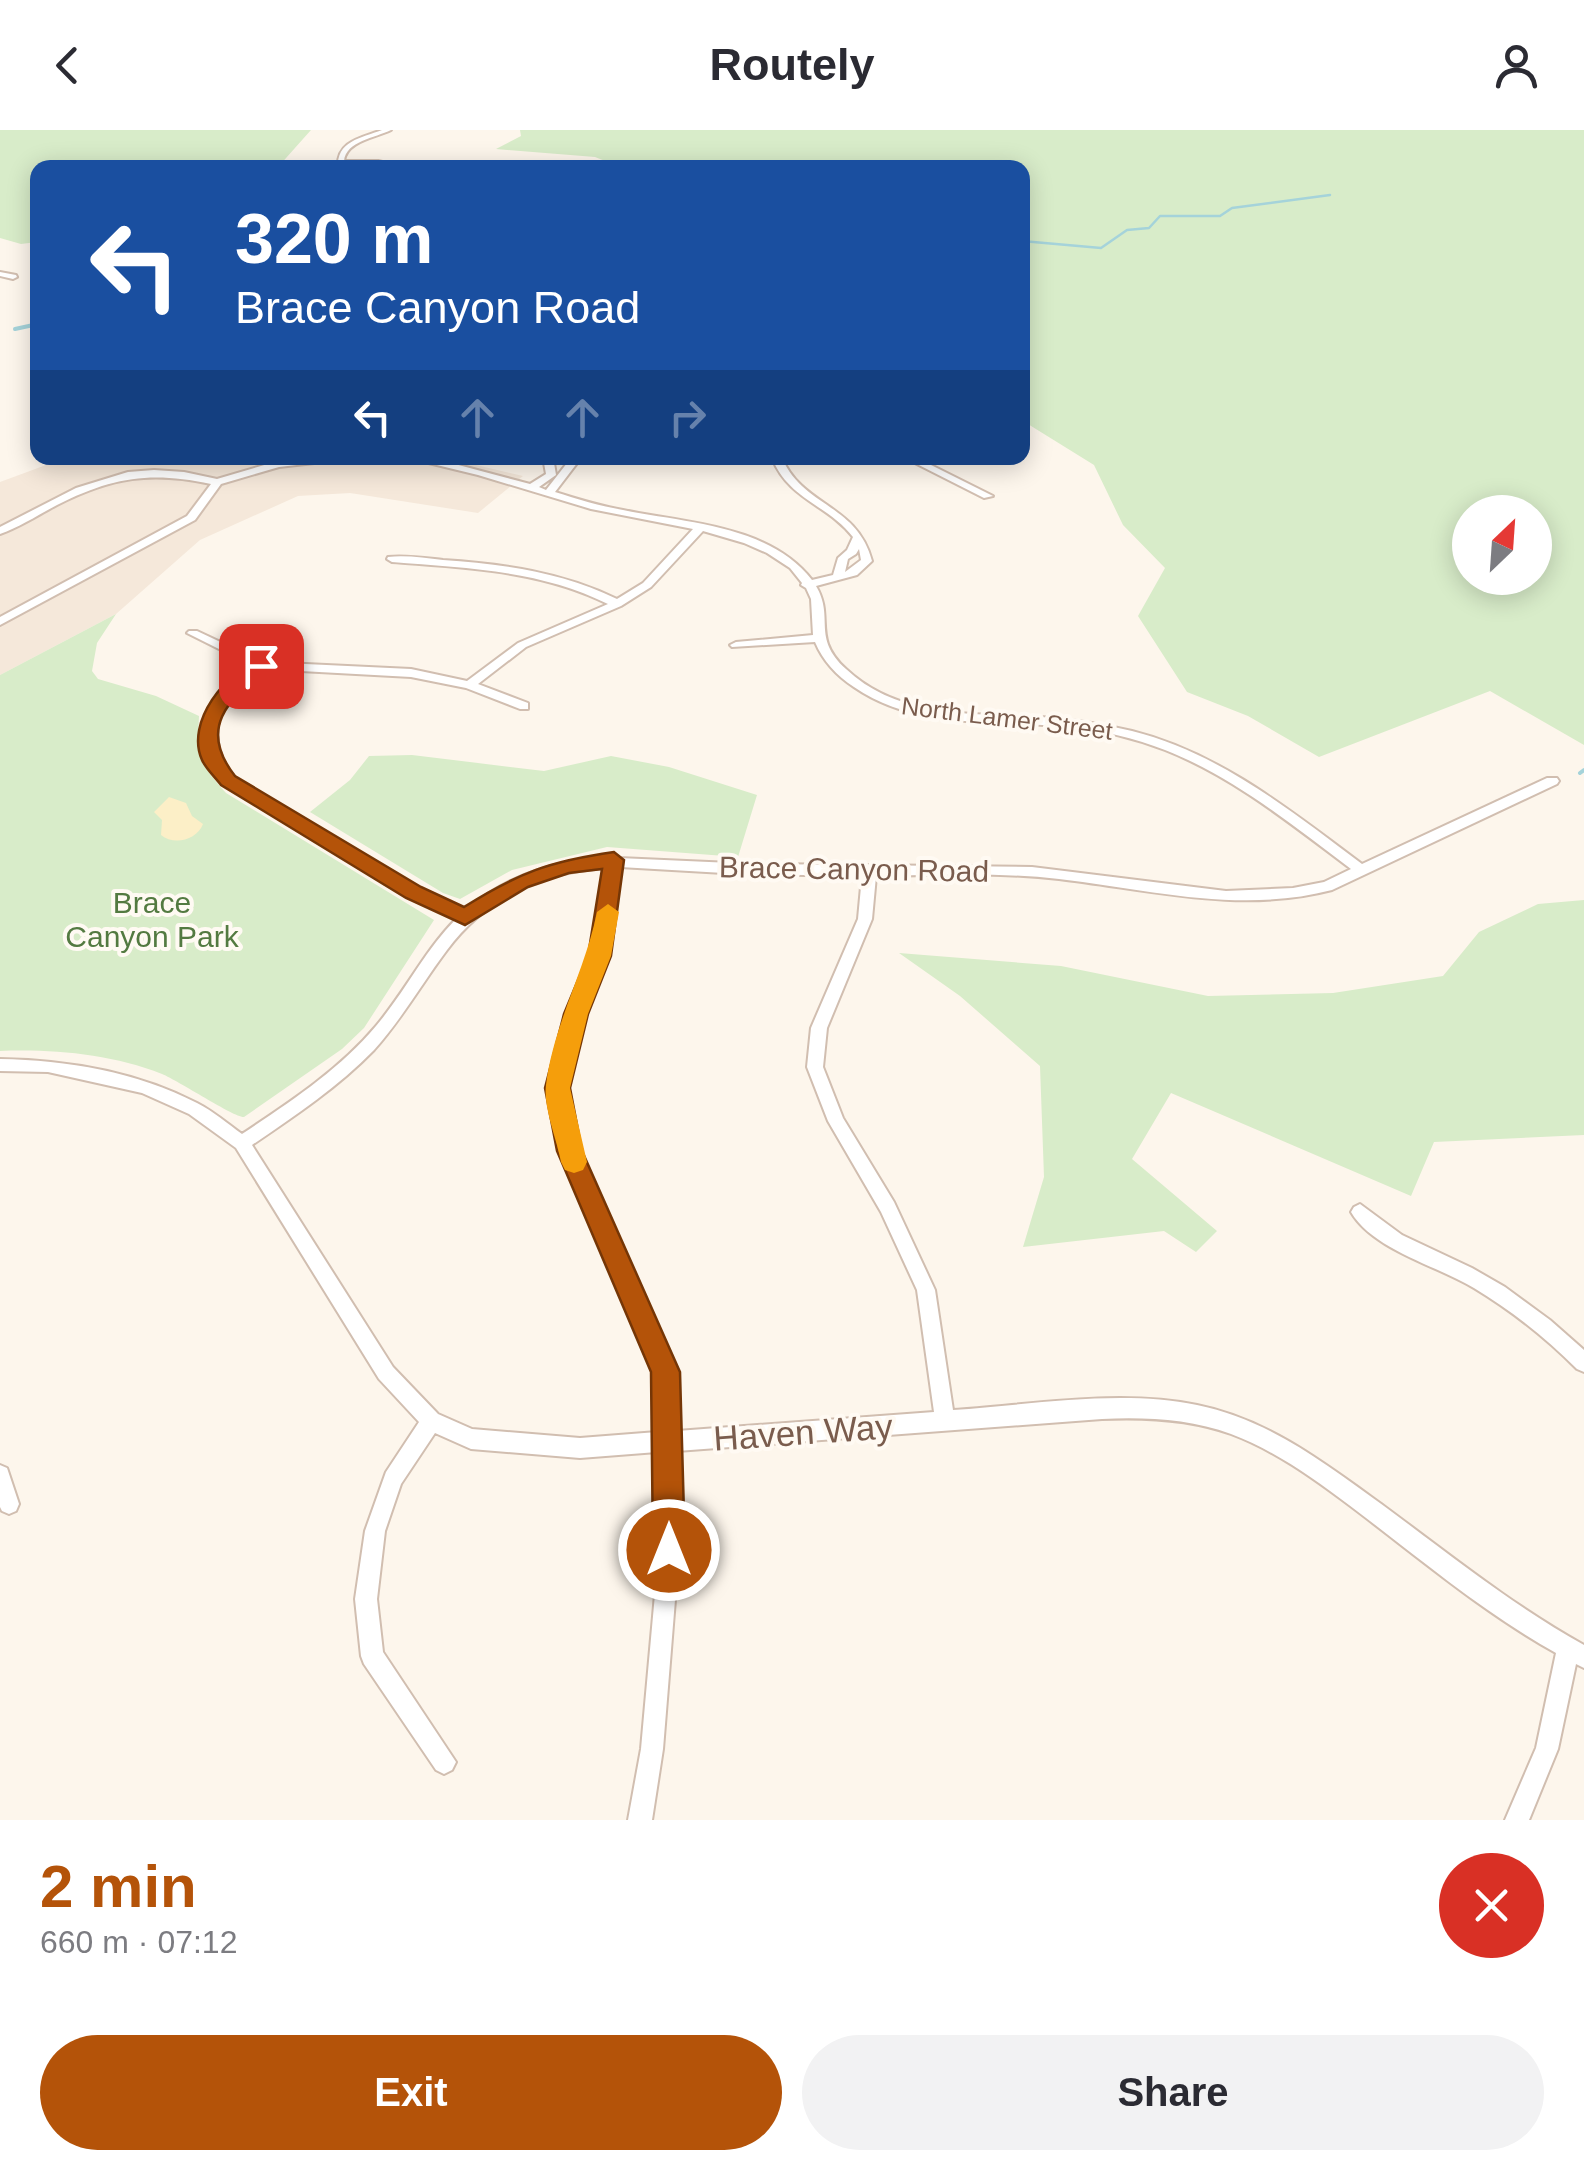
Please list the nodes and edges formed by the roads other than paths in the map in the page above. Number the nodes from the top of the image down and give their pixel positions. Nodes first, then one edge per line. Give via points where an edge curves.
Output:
1 (388, 130) edge
2 (340, 160) edge
3 (0, 274) edge
4 (13, 277) dead end
5 (275, 465) edge
6 (454, 465) edge
7 (549, 465) edge
8 (571, 465) edge
9 (779, 465) edge
10 (921, 465) edge
11 (217, 482) junction
12 (530, 488) junction
13 (548, 494) junction
14 (988, 496) dead end
15 (698, 529) junction
16 (0, 531) edge
17 (392, 559) dead end
18 (806, 585) junction
19 (616, 604) junction
20 (0, 622) edge
21 (193, 633) dead end
22 (819, 638) junction
23 (736, 645) dead end
24 (261, 666) junction
25 (470, 685) junction
26 (524, 706) dead end
27 (1552, 781) dead end
28 (614, 860) junction
29 (1361, 870) junction
30 (869, 871) junction
31 (465, 917) junction
32 (0, 1065) edge
33 (242, 1143) junction
34 (1360, 1212) dead end
35 (1584, 1363) edge
36 (431, 1421) junction
37 (945, 1421) junction
38 (668, 1442) junction
39 (0, 1475) edge
40 (9, 1504) dead end
41 (1576, 1652) edge
42 (444, 1762) dead end
43 (640, 1820) edge
44 (1517, 1820) edge

1 - 2 street via 346,146
3 - 4 street
5 - 11 street
6 - 12 street
7 - 12 street via 551,474
8 - 13 street
9 - 18 street via 792,484 834,511 864,542 867,561 853,573
10 - 14 street
11 - 16 street via 170,471 127,472
11 - 20 street via 191,518
12 - 13 street
13 - 15 street
15 - 18 street via 777,554
15 - 19 street via 668,566
17 - 19 street via 556,576
18 - 22 street, North Lamer Street via 817,598
19 - 25 street via 522,644
21 - 24 street
22 - 23 street
22 - 29 street, North Lamer Street via 856,684 893,704 1091,726 1176,748 1225,770
24 - 25 street via 412,674
24 - 31 street via 231,688 208,733 211,758 228,781
25 - 26 street
27 - 29 street, Brace Canyon Road
28 - 30 street, Brace Canyon Road
28 - 31 street, Brace Canyon Road via 520,882
28 - 38 street via 600,956 576,1014 558,1088 570,1151 666,1372
29 - 30 street, Brace Canyon Road via 1289,897 1254,899 1056,873
30 - 37 street via 865,919 819,1028 815,1066 836,1121 888,1207 926,1290
31 - 33 street, Brace Canyon Road via 382,1030 314,1094
32 - 33 street, Haven Way via 48,1066 145,1087 194,1109
33 - 36 street, Haven Way via 386,1373
34 - 35 street via 1390,1238 1513,1303
36 - 38 street, Haven Way via 471,1439 580,1448
36 - 42 street via 392,1479 366,1599 372,1656
37 - 38 street, Haven Way
37 - 41 street, Haven Way via 1162,1408 1230,1424 1295,1454
38 - 43 street via 669,1550
39 - 40 street
41 - 44 street

